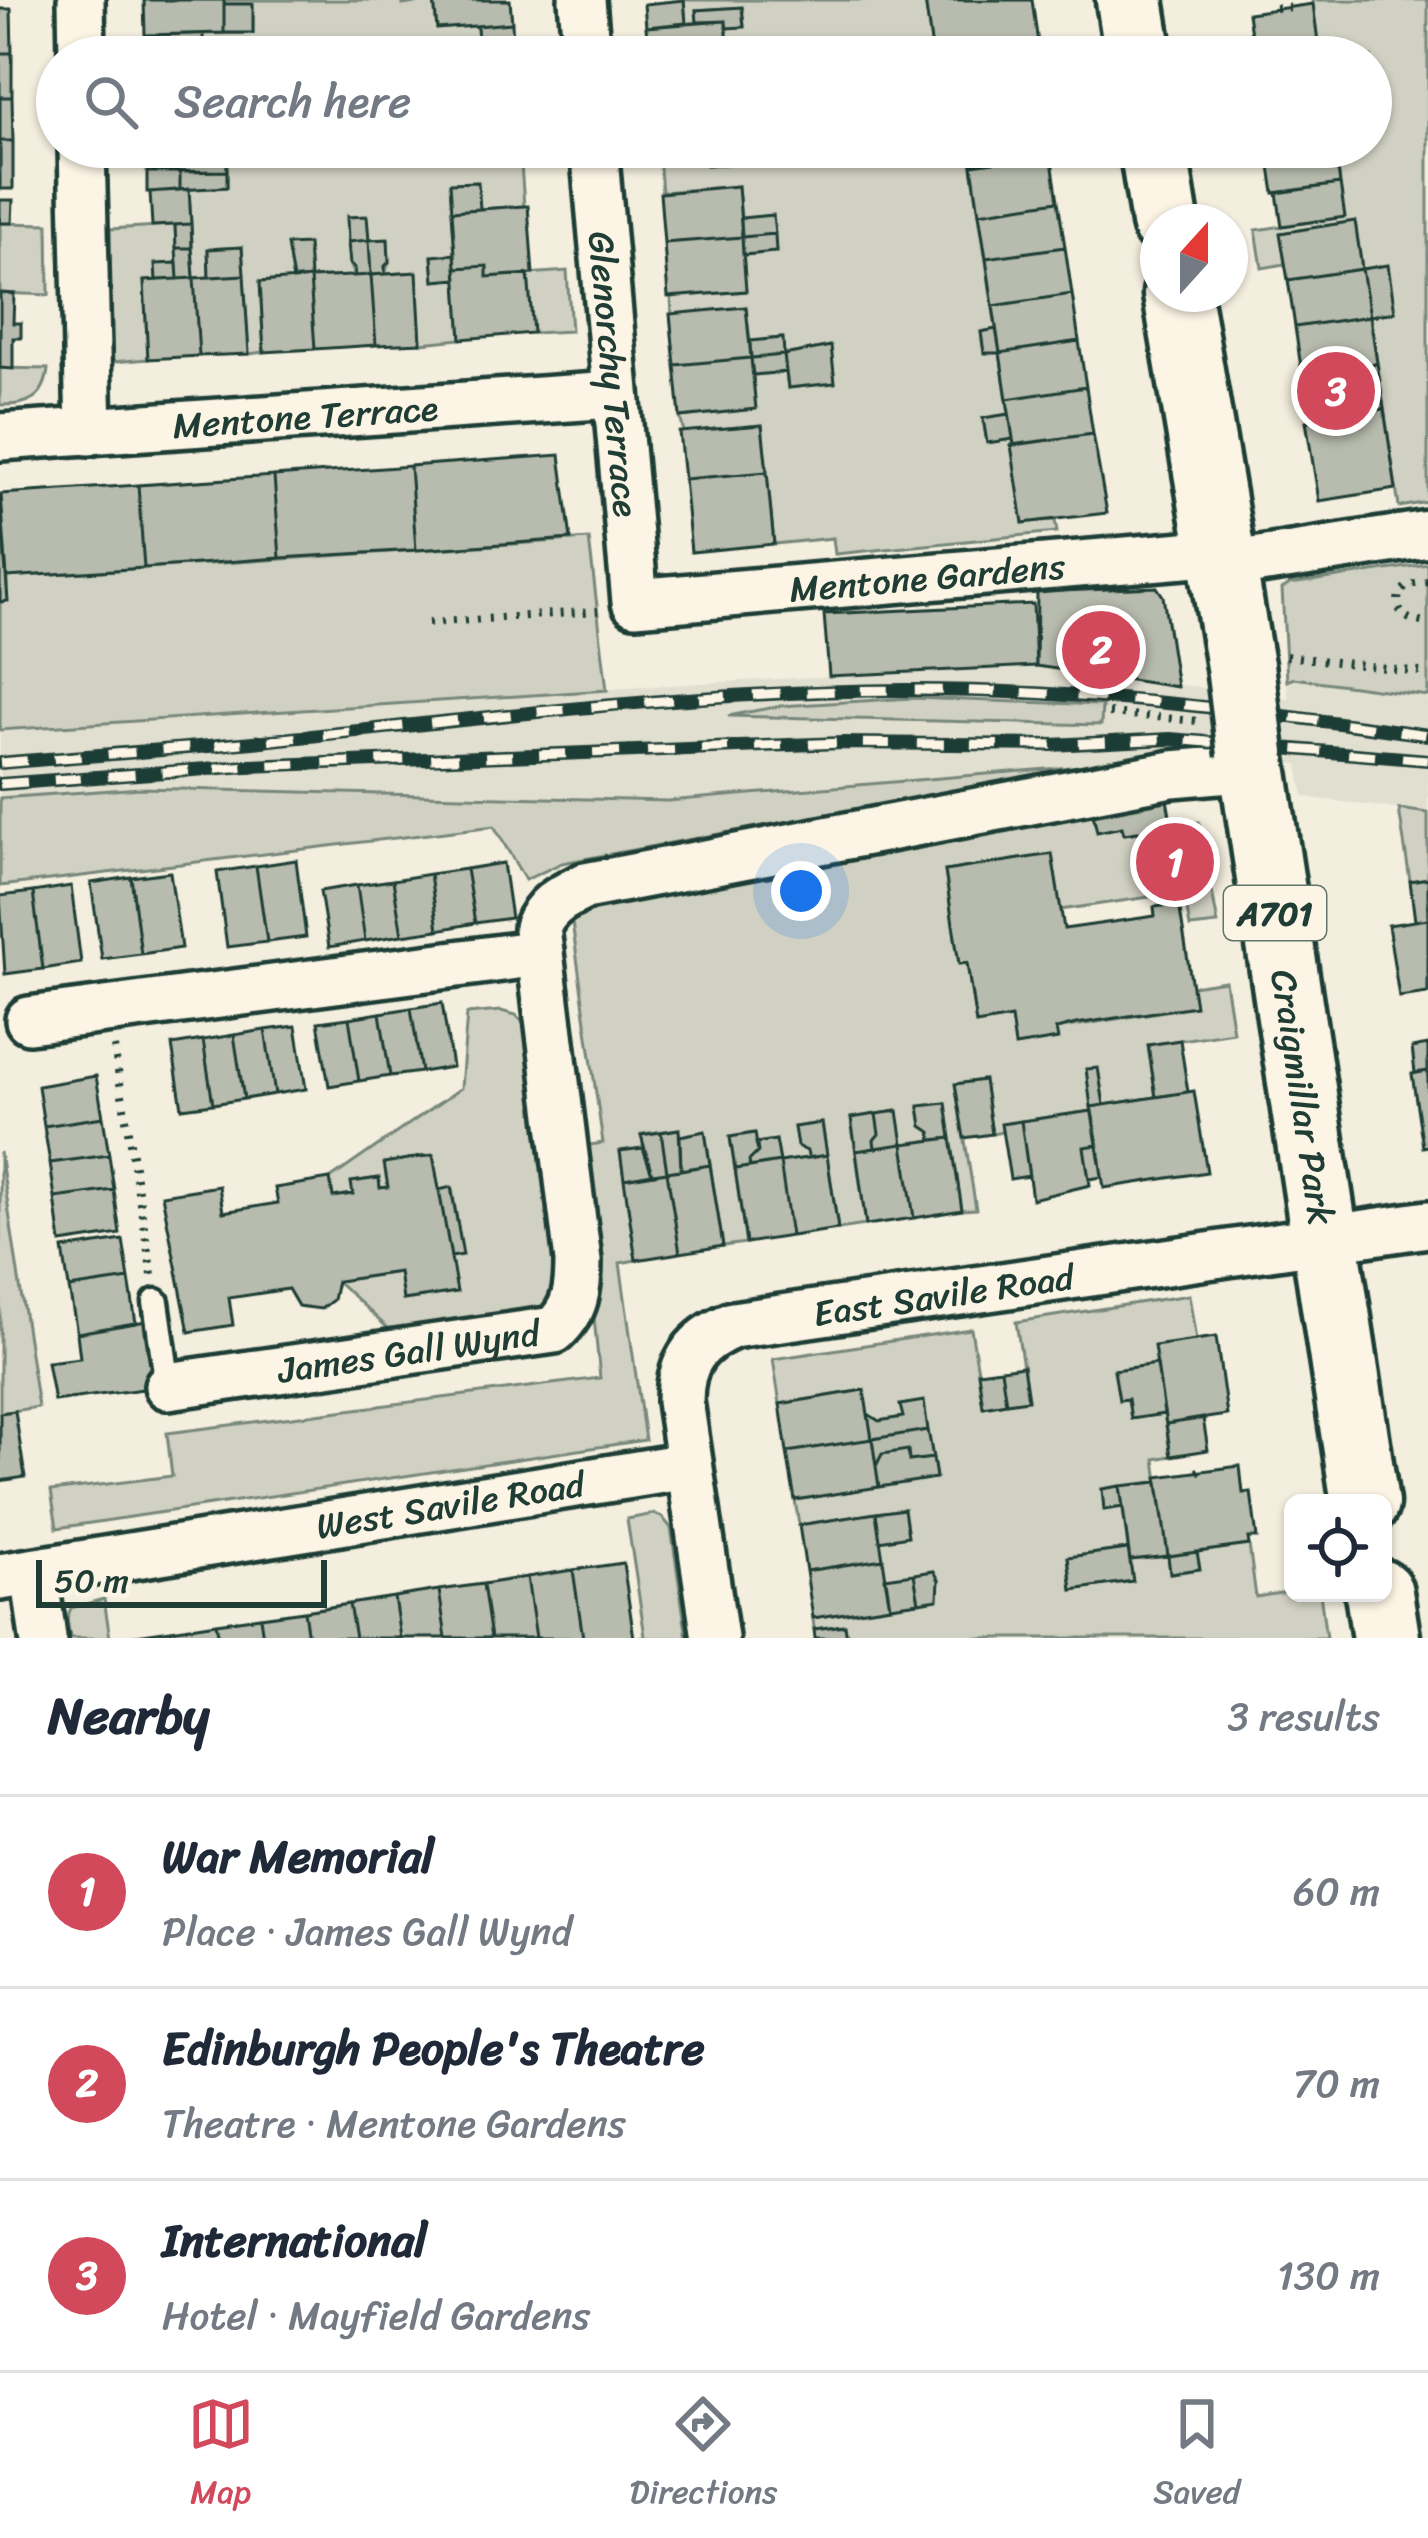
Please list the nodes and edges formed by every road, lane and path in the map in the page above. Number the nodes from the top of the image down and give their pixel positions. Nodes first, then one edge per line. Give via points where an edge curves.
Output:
1 (81, 0) edge
2 (583, 0) edge
3 (1130, 0) edge
4 (1296, 7) dead end
5 (1275, 8) dead end
6 (82, 36) edge
7 (586, 36) edge
8 (1136, 36) edge
9 (83, 168) edge
10 (596, 168) edge
11 (1156, 168) edge
12 (1162, 204) edge
13 (1180, 312) edge
14 (614, 395) junction
15 (89, 432) junction
16 (0, 437) edge
17 (1428, 534) edge
18 (1220, 559) junction
19 (1428, 582) edge
20 (616, 607) junction
21 (428, 623) dead end
22 (1428, 623) edge
23 (1238, 657) junction
24 (1428, 673) edge
25 (1109, 713) dead end
26 (1177, 719) dead end
27 (1252, 760) junction
28 (540, 953) junction
29 (108, 1010) junction
30 (28, 1020) dead end
31 (1428, 1224) edge
32 (1322, 1241) junction
33 (156, 1302) joint
34 (168, 1386) joint
35 (687, 1466) junction
36 (1364, 1494) edge
37 (17, 1575) edge
38 (1380, 1602) edge
39 (43, 1638) edge
40 (715, 1638) edge
41 (1386, 1638) edge

1 - 6 street
2 - 7 street
3 - 8 main road
4 - 5 path
9 - 15 street
10 - 14 street, Glenorchy Terrace
11 - 12 main road
13 - 18 main road, A701
14 - 15 street, Mentone Terrace
14 - 20 street, Glenorchy Terrace
15 - 16 street, Mentone Terrace
17 - 18 street, Mentone Gardens
18 - 20 street, Mentone Gardens
18 - 23 main road, Craigmillar Park / A701
19 - 22 path via 1409,585 1397,604 1408,620
20 - 21 path
23 - 24 path
23 - 27 main road, Craigmillar Park / A701, bridge
25 - 26 path
27 - 28 street, James Gall Wynd via 585,886 543,914
27 - 32 main road, Craigmillar Park / A701
28 - 29 street
28 - 34 street, James Gall Wynd via 578,1261 576,1297 562,1322 554,1330
29 - 30 street
29 - 33 path
31 - 32 street
32 - 35 street, East Savile Road via 733,1325 700,1342 686,1360 680,1401
32 - 36 main road, Craigmillar Park / A701
33 - 34 lane
35 - 37 street, West Savile Road
35 - 40 street
37 - 39 street
38 - 41 main road

